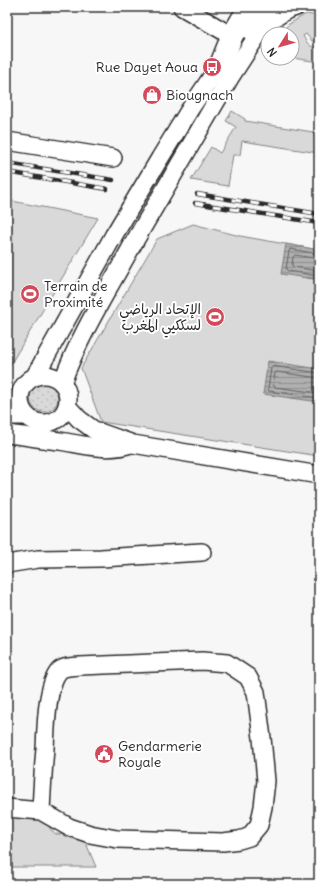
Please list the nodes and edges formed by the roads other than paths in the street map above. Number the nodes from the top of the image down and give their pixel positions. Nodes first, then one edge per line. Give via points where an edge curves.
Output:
1 (182, 7) edge
2 (249, 7) edge
3 (261, 7) edge
4 (276, 7) edge
5 (296, 7) edge
6 (264, 24) junction
7 (232, 36) junction
8 (222, 61) junction
9 (7, 141) edge
10 (113, 158) dead end
11 (35, 376) junction
12 (62, 383) junction
13 (22, 388) junction
14 (7, 397) edge
15 (67, 406) junction
16 (7, 416) edge
17 (27, 416) junction
18 (51, 422) junction
19 (7, 434) edge
20 (134, 444) junction
21 (319, 475) edge
22 (202, 552) dead end
23 (7, 564) edge
24 (7, 808) edge
25 (41, 811) junction

1 - 7 street
2 - 7 main road
3 - 8 street
4 - 6 street
5 - 6 street
6 - 12 street, bridge via 227,82 133,244 81,337
7 - 8 main road
8 - 11 street, bridge via 160,158
9 - 10 street
11 - 12 street via 52,376
11 - 13 street
12 - 15 street via 67,391
13 - 14 street
13 - 17 street via 21,406
15 - 18 street via 62,415
15 - 20 street via 94,430
16 - 17 street
17 - 18 street via 36,422
18 - 20 street via 73,433 97,440
19 - 20 street via 103,448
20 - 21 street
22 - 23 street via 38,559
24 - 25 street
25 - 25 street via 69,827 117,839 223,842 249,837 259,825 266,781 256,692 248,677 227,663 202,661 80,666 60,670 51,690 47,711

